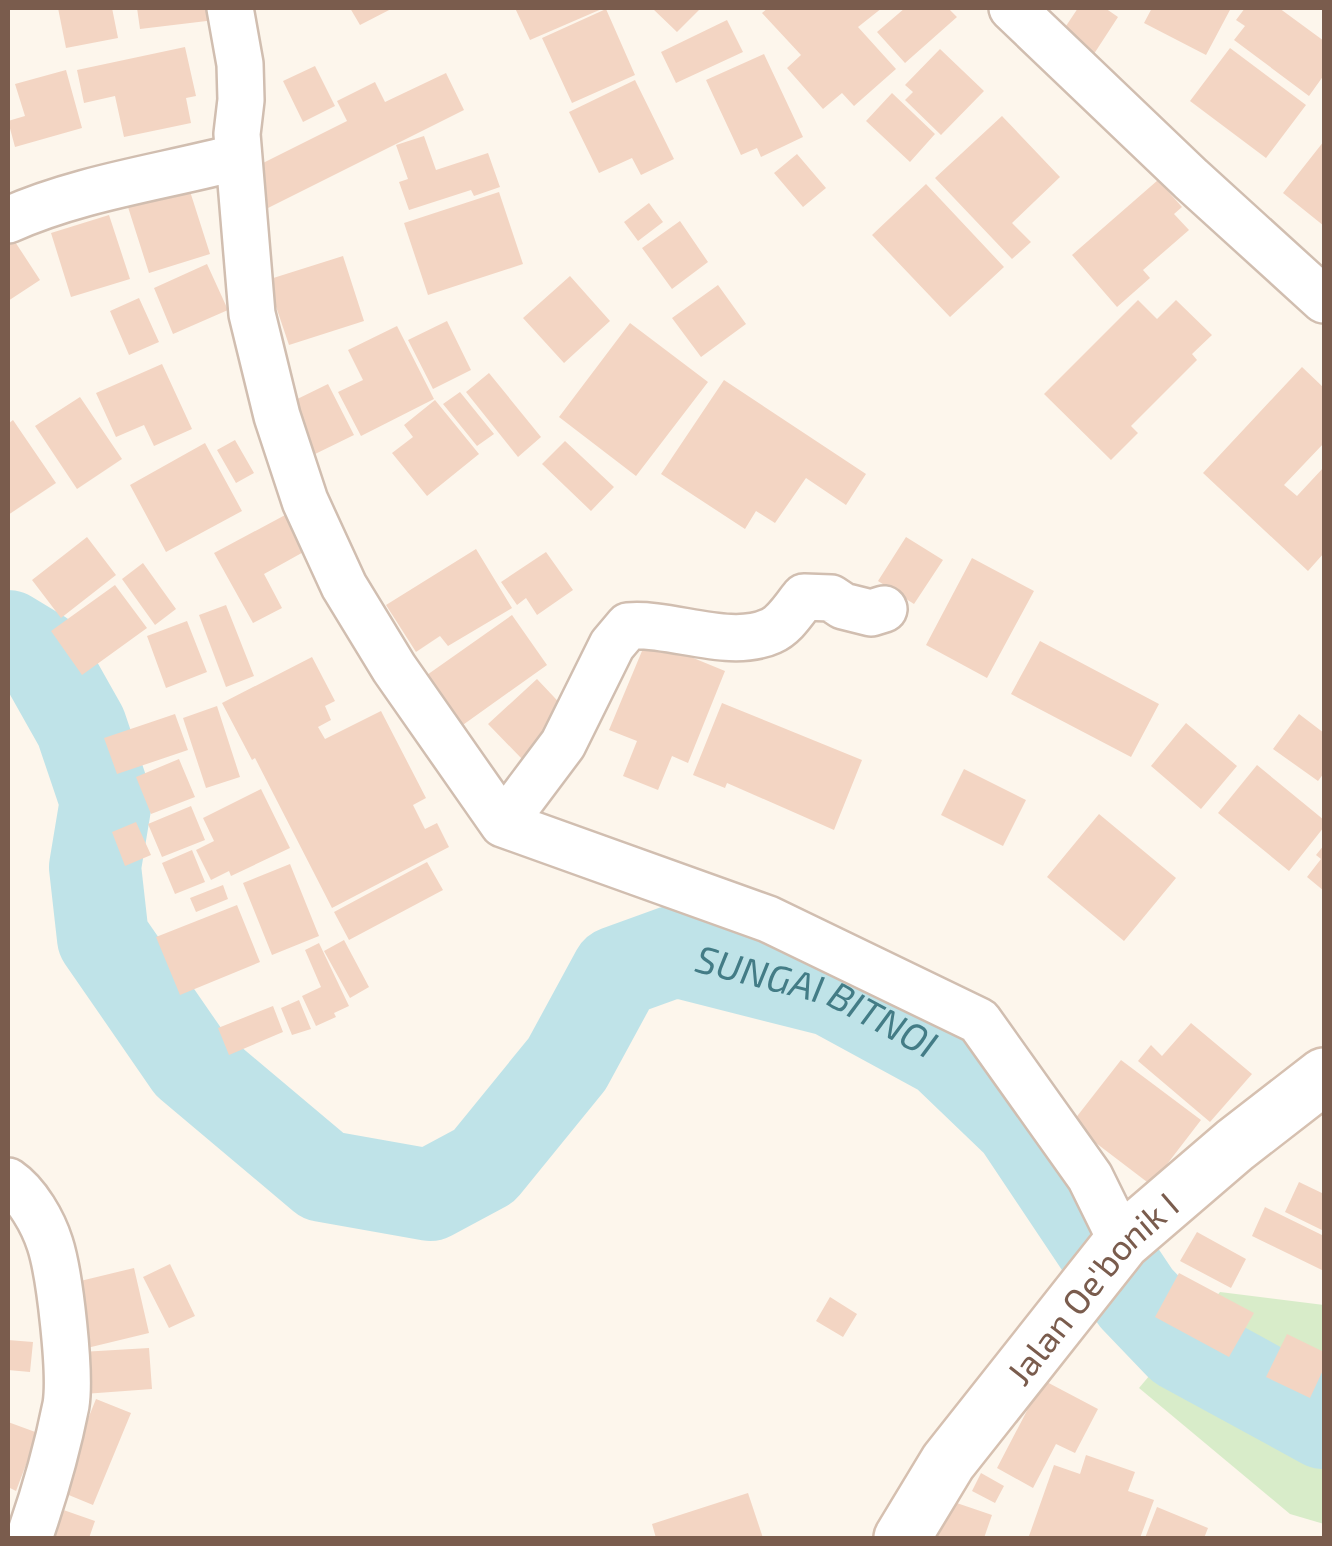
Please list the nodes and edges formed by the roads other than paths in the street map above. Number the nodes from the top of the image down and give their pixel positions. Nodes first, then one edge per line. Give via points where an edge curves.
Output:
1 (230, 8) edge
2 (1012, 8) edge
3 (238, 157) junction
4 (8, 220) edge
5 (1324, 300) edge
6 (884, 609) dead end
7 (502, 824) junction
8 (1324, 1076) edge
9 (8, 1181) edge
10 (1122, 1242) junction
11 (29, 1538) edge
12 (902, 1538) edge

1 - 3 street via 240,64
2 - 5 street
3 - 4 street
3 - 7 street via 252,314 305,501 344,586 394,668
6 - 7 street via 871,613 804,596 769,633 722,638 628,626 563,744
7 - 10 street via 768,920 979,1022 1090,1177
8 - 10 street, Jalan Oe'bonik I
9 - 11 street via 31,1205 50,1244 66,1346 66,1400
10 - 12 street, Jalan Oe'bonik I via 948,1462

